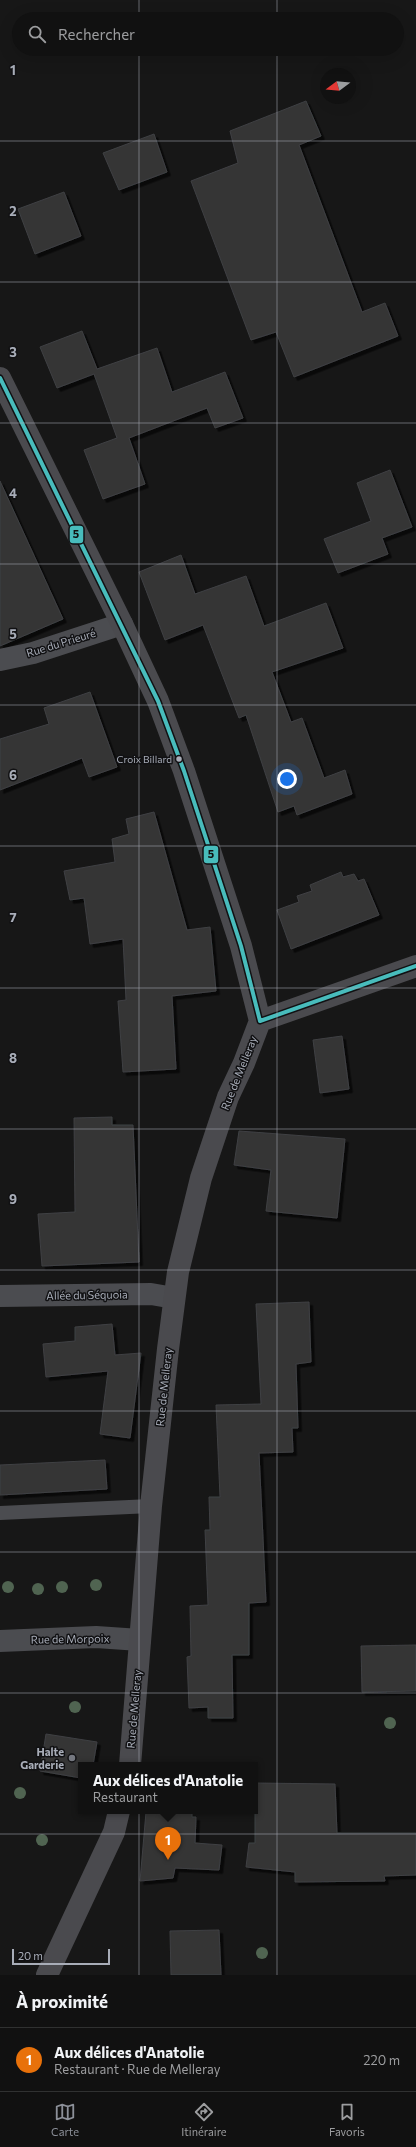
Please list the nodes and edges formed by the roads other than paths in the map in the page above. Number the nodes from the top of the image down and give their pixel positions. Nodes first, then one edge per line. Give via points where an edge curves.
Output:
1 (0, 378) edge
2 (122, 624) junction
3 (0, 660) edge
4 (416, 966) edge
5 (260, 1021) junction
6 (0, 1296) edge
7 (174, 1298) junction
8 (151, 1506) junction
9 (0, 1513) edge
10 (140, 1640) junction
11 (0, 1641) edge
12 (130, 1762) edge
13 (118, 1814) edge
14 (47, 1975) edge

1 - 2 street
2 - 3 street, Rue du Prieuré via 33,653
2 - 5 street via 158,701 184,771 241,946
4 - 5 street
5 - 7 street, Rue de Melleray via 228,1098 201,1178
6 - 7 street, Allée du Séquoia via 151,1294
7 - 8 street, Rue de Melleray
8 - 9 lane
8 - 10 street, Rue de Melleray
10 - 11 street, Rue de Morpoix via 96,1637
10 - 12 street, Rue de Melleray
13 - 14 street via 114,1832

